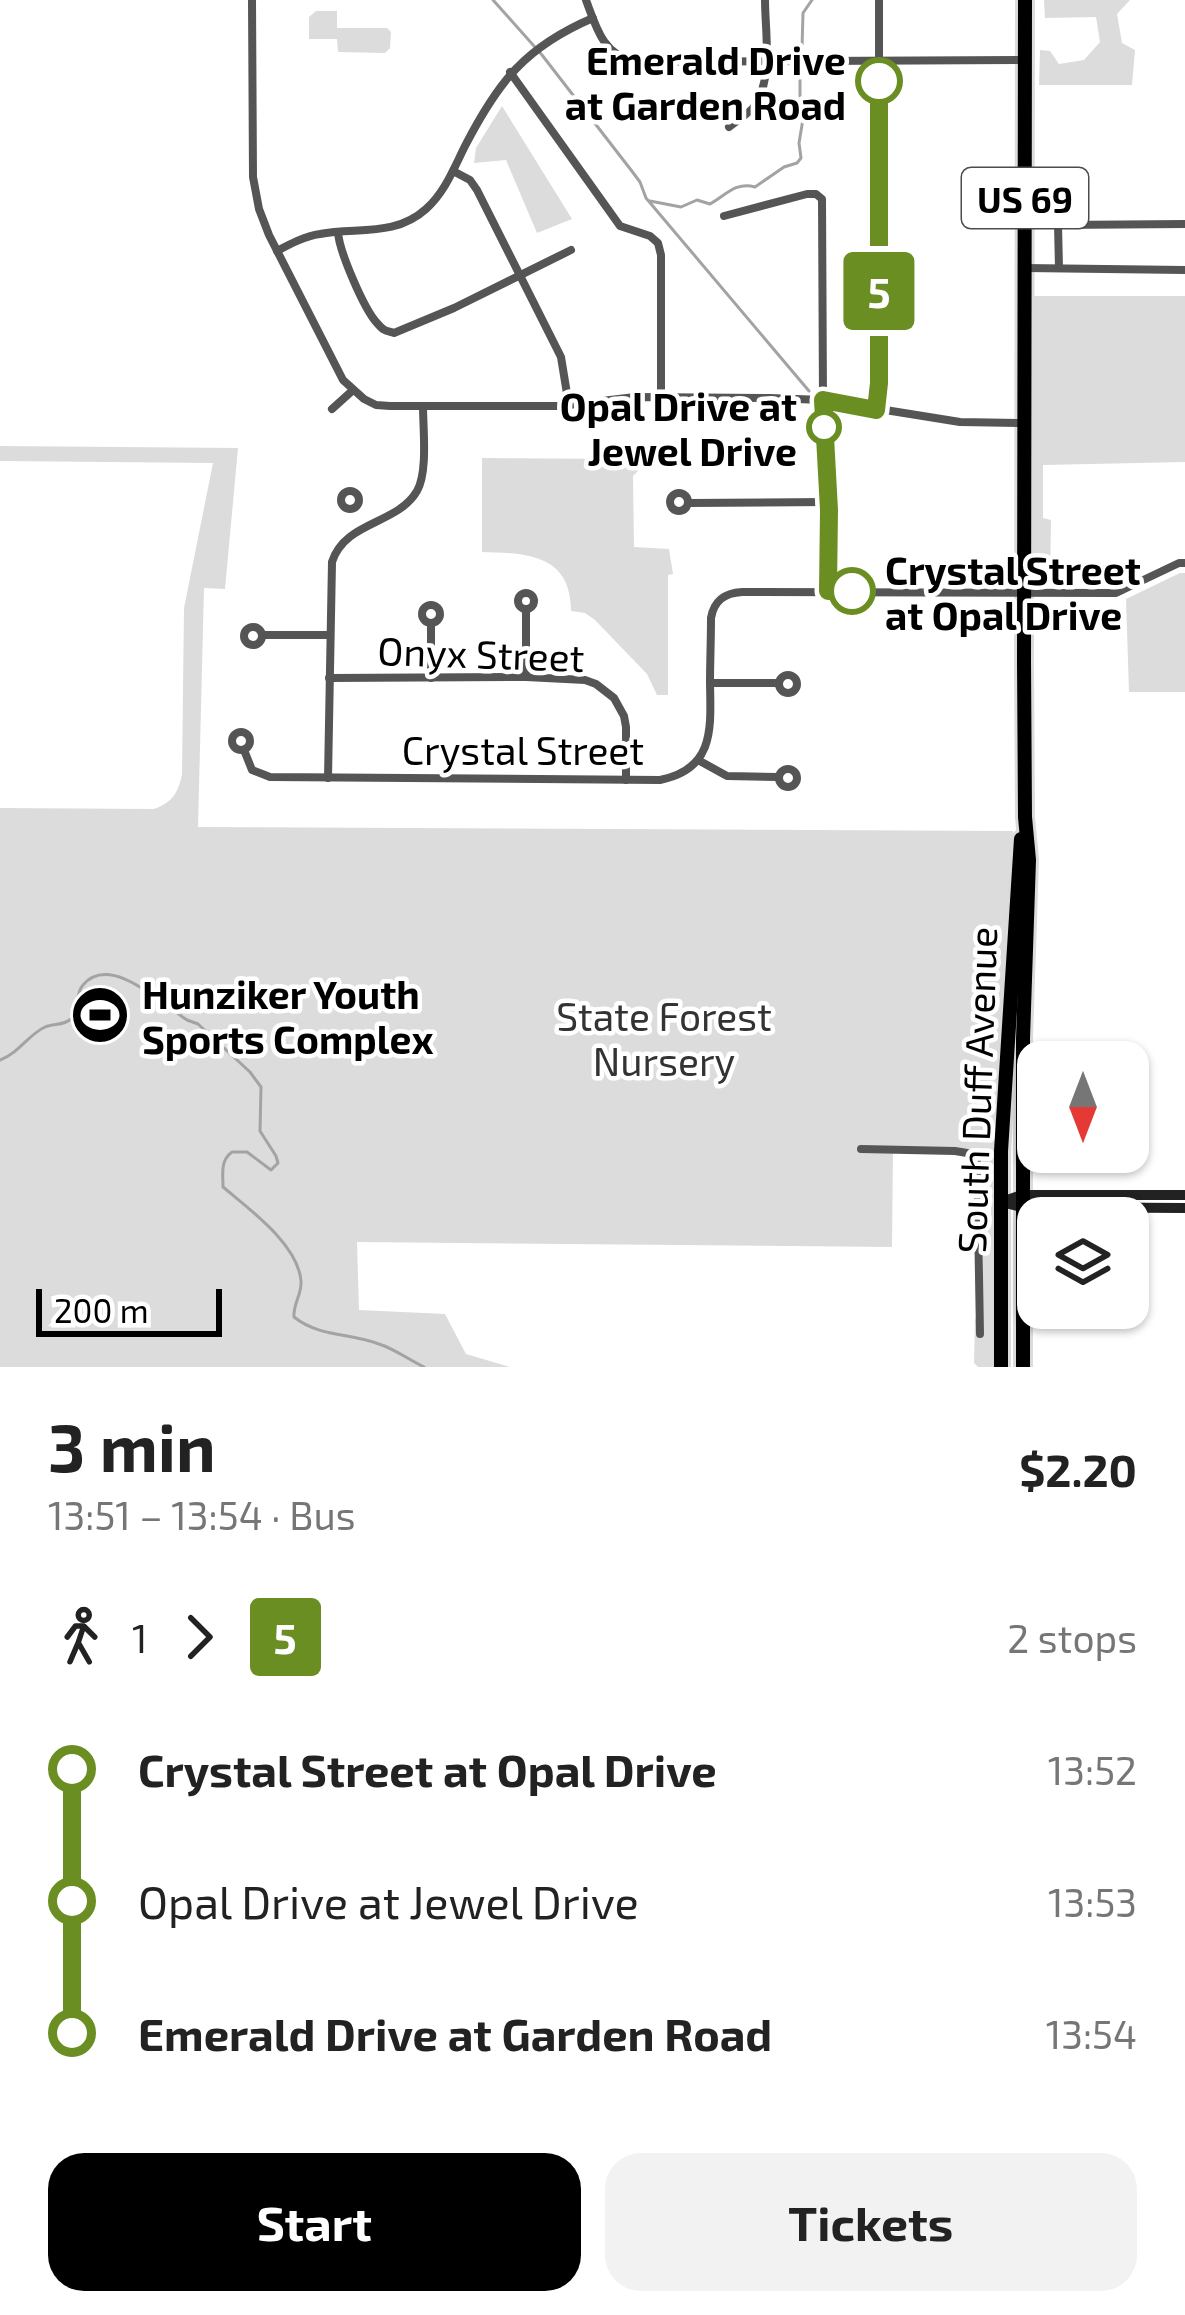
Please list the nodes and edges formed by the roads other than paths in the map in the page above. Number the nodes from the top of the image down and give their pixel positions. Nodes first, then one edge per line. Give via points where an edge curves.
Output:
1 (252, 0) edge
2 (586, 0) edge
3 (765, 0) edge
4 (879, 0) edge
5 (1024, 0) edge
6 (593, 18) junction
7 (1024, 60) junction
8 (765, 61) junction
9 (879, 61) junction
10 (510, 72) junction
11 (729, 127) dead end
12 (453, 171) junction
13 (724, 216) dead end
14 (1185, 224) edge
15 (338, 232) junction
16 (571, 250) dead end
17 (277, 251) junction
18 (1024, 268) junction
19 (1059, 268) junction
20 (1185, 270) edge
21 (520, 275) junction
22 (352, 391) junction
23 (661, 398) junction
24 (823, 400) junction
25 (423, 406) junction
26 (569, 406) junction
27 (332, 409) dead end
28 (876, 410) junction
29 (1025, 424) junction
30 (688, 502) dead end
31 (829, 502) junction
32 (355, 507) dead end
33 (365, 526) junction
34 (1185, 563) edge
35 (828, 591) junction
36 (1025, 592) junction
37 (526, 609) dead end
38 (431, 623) dead end
39 (262, 635) dead end
40 (329, 635) junction
41 (526, 677) junction
42 (329, 678) junction
43 (430, 678) junction
44 (710, 682) junction
45 (778, 683) dead end
46 (244, 750) dead end
47 (698, 760) junction
48 (328, 778) junction
49 (778, 778) dead end
50 (626, 780) junction
51 (1025, 817) junction
52 (861, 1149) dead end
53 (1185, 1195) edge
54 (1022, 1197) edge
55 (1131, 1197) edge
56 (1017, 1201) edge
57 (979, 1202) junction
58 (1001, 1202) junction
59 (1149, 1206) edge
60 (1185, 1208) edge
61 (1022, 1329) edge
62 (980, 1334) dead end
63 (1001, 1367) edge
64 (1022, 1367) edge

1 - 17 street via 254,177
2 - 6 street
3 - 8 street
4 - 9 street
5 - 7 main road, South Duff Avenue / US 69
6 - 8 street via 606,47 623,59
6 - 10 street via 549,39
7 - 9 street
7 - 18 main road, South Duff Avenue / US 69
8 - 9 street
8 - 11 street via 760,97
9 - 28 street
10 - 12 street
10 - 23 street via 620,226 658,243
12 - 15 street via 412,219
12 - 21 street via 477,190
13 - 24 street via 807,194 822,199
14 - 19 street via 1058,225
15 - 17 street
15 - 21 street via 371,315 394,333
16 - 21 street
17 - 22 street
18 - 19 street
18 - 29 main road, South Duff Avenue / US 69
19 - 20 street
21 - 26 street via 561,357
22 - 25 street via 376,405
22 - 27 street
23 - 24 street
23 - 26 street
24 - 28 street
24 - 31 street
25 - 26 street
25 - 33 street via 417,491
28 - 29 street
29 - 36 main road, South Duff Avenue / US 69
30 - 31 street
31 - 35 street
32 - 33 street
33 - 40 street via 339,544 332,562
34 - 36 street, Crystal Street via 1116,593
35 - 36 street, Crystal Street
35 - 44 street, Crystal Street via 733,592 719,600
36 - 51 main road, South Duff Avenue / US 69
37 - 41 street
38 - 43 street
39 - 40 street
40 - 42 street
41 - 43 street, Onyx Street
41 - 50 street, Onyx Street via 585,680 614,698 626,727
42 - 43 street, Onyx Street
42 - 48 street
44 - 45 street
44 - 47 street, Crystal Street via 709,736
46 - 48 street, Crystal Street via 262,776
47 - 49 street via 727,776
47 - 50 street, Crystal Street via 673,778
48 - 50 street, Crystal Street
51 - 54 main road, South Duff Avenue / US 69
51 - 58 main road, South Duff Avenue / US 69
52 - 57 street via 974,1156
53 - 55 main road
56 - 58 main road
57 - 58 street
57 - 62 street
58 - 63 main road, South Duff Avenue / US 69
59 - 60 main road
61 - 64 main road, South Duff Avenue / US 69

